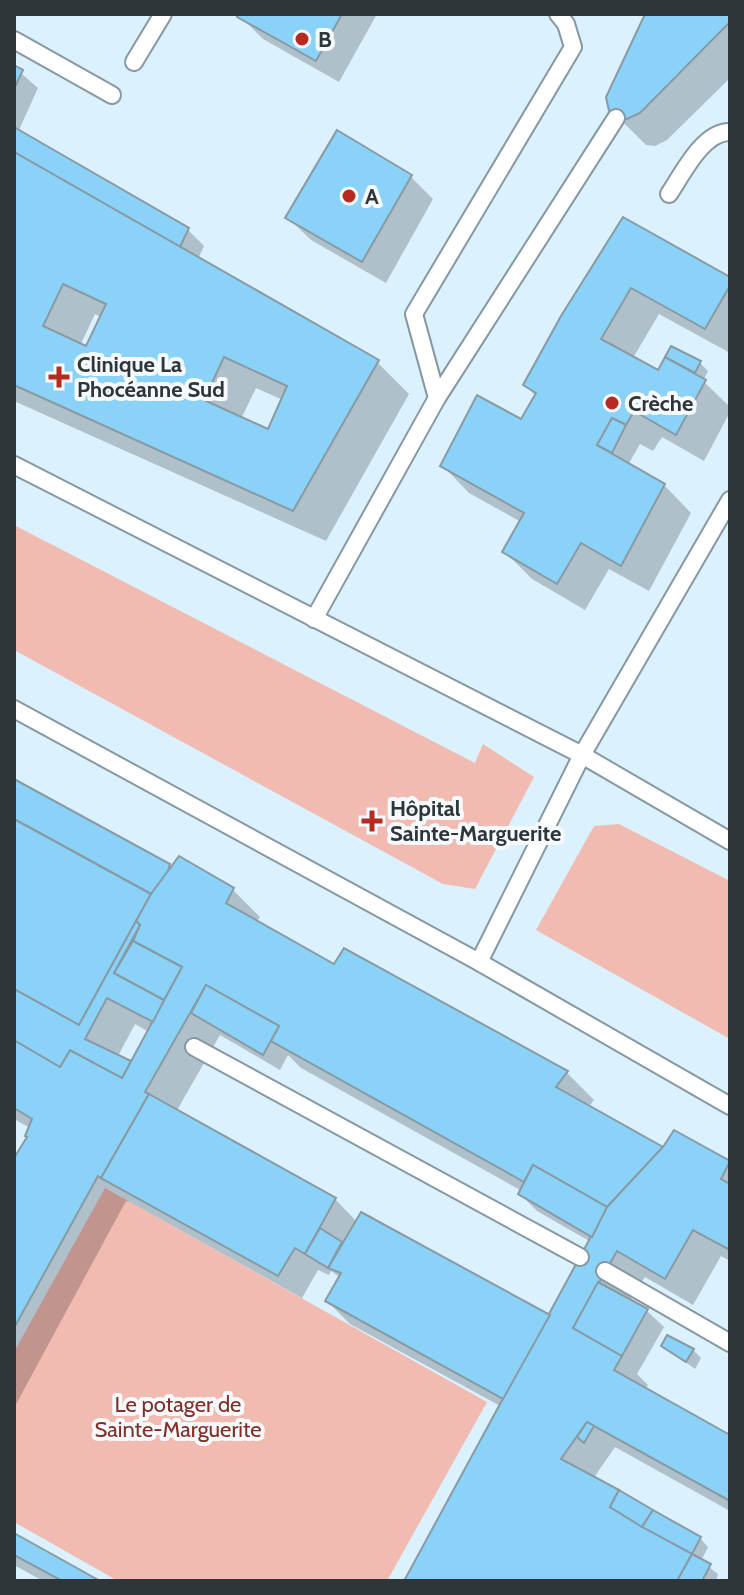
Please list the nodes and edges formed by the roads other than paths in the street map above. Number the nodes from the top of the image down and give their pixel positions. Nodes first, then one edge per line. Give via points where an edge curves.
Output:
1 (163, 14) edge
2 (558, 14) edge
3 (14, 40) edge
4 (134, 62) dead end
5 (112, 95) dead end
6 (616, 118) dead end
7 (730, 132) edge
8 (669, 194) dead end
9 (437, 398) junction
10 (14, 465) edge
11 (730, 500) edge
12 (314, 619) junction
13 (14, 709) edge
14 (582, 755) junction
15 (730, 841) edge
16 (479, 962) junction
17 (194, 1047) dead end
18 (730, 1106) edge
19 (580, 1257) dead end
20 (605, 1271) dead end
21 (730, 1343) edge

1 - 4 lane
2 - 9 lane via 573,47 414,314
3 - 5 lane
6 - 9 lane
7 - 8 lane via 701,146
9 - 12 lane
10 - 12 lane
11 - 14 lane
12 - 14 lane
13 - 16 lane
14 - 15 lane
14 - 16 lane
16 - 18 lane
17 - 19 lane
20 - 21 lane

